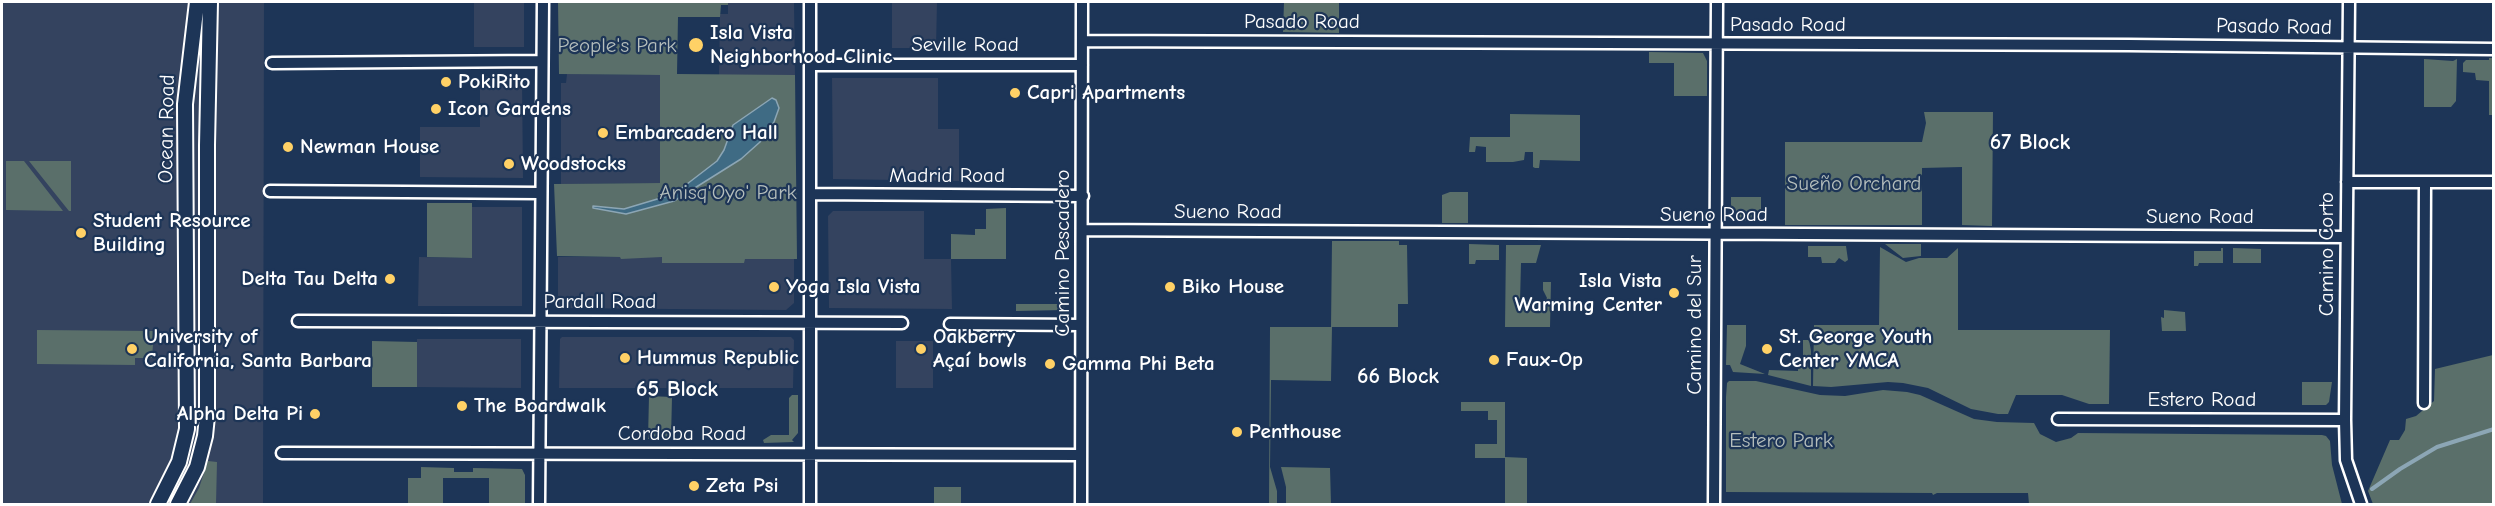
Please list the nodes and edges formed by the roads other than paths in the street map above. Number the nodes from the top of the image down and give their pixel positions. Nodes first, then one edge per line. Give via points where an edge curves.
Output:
1 (197, 2) edge
2 (210, 2) edge
3 (543, 2) edge
4 (810, 2) edge
5 (1083, 2) edge
6 (1717, 2) edge
7 (2349, 2) edge
8 (1083, 41) junction
9 (1717, 44) junction
10 (2349, 48) junction
11 (2493, 49) edge
12 (542, 62) junction
13 (272, 63) dead end
14 (812, 65) junction
15 (1083, 65) junction
16 (2347, 182) junction
17 (2425, 182) junction
18 (2493, 182) edge
19 (270, 191) dead end
20 (540, 193) junction
21 (811, 194) junction
22 (1083, 196) junction
23 (1082, 230) junction
24 (1715, 234) junction
25 (2346, 237) junction
26 (298, 321) dead end
27 (540, 322) junction
28 (811, 322) junction
29 (902, 323) dead end
30 (950, 324) dead end
31 (1081, 326) junction
32 (2424, 402) dead end
33 (2058, 419) dead end
34 (2345, 420) junction
35 (282, 453) dead end
36 (540, 454) junction
37 (810, 454) junction
38 (1081, 455) junction
39 (158, 504) edge
40 (178, 504) edge
41 (539, 504) edge
42 (810, 504) edge
43 (1081, 504) edge
44 (1714, 504) edge
45 (2361, 504) edge

1 - 39 street, Ocean Road via 185,104 187,429 179,462
2 - 40 street, Ocean Road via 207,416 197,466
3 - 12 street
4 - 14 street
5 - 8 street, Camino Pescadero
6 - 9 street, Camino del Sur
7 - 10 street, Camino Corto
8 - 9 street, Pasado Road
8 - 15 street, Camino Pescadero
9 - 10 street, Pasado Road
9 - 24 street, Camino del Sur
10 - 11 street, Pasado Road
10 - 16 street, Camino Corto
12 - 13 street
12 - 20 street
14 - 15 street, Seville Road
14 - 21 street
15 - 22 street, Camino Pescadero
16 - 17 street
16 - 25 street, Camino Corto
17 - 18 street
17 - 32 street
19 - 20 street
20 - 27 street
21 - 22 street, Madrid Road
21 - 28 street
22 - 23 street, Camino Pescadero
23 - 24 street, Sueno Road
23 - 31 street, Camino Pescadero
24 - 25 street, Sueno Road
24 - 44 street, Camino del Sur
25 - 34 street, Camino Corto
26 - 27 street, Pardall Road
27 - 28 street, Pardall Road
27 - 36 street
28 - 29 street, Pardall Road
28 - 37 street
30 - 31 street
31 - 38 street, Camino Pescadero
33 - 34 street, Estero Road
34 - 45 street, Camino Corto via 2346,460
35 - 36 street, Cordoba Road
36 - 37 street, Cordoba Road
36 - 41 street
37 - 38 street, Cordoba Road
37 - 42 street
38 - 43 street, Camino Pescadero

